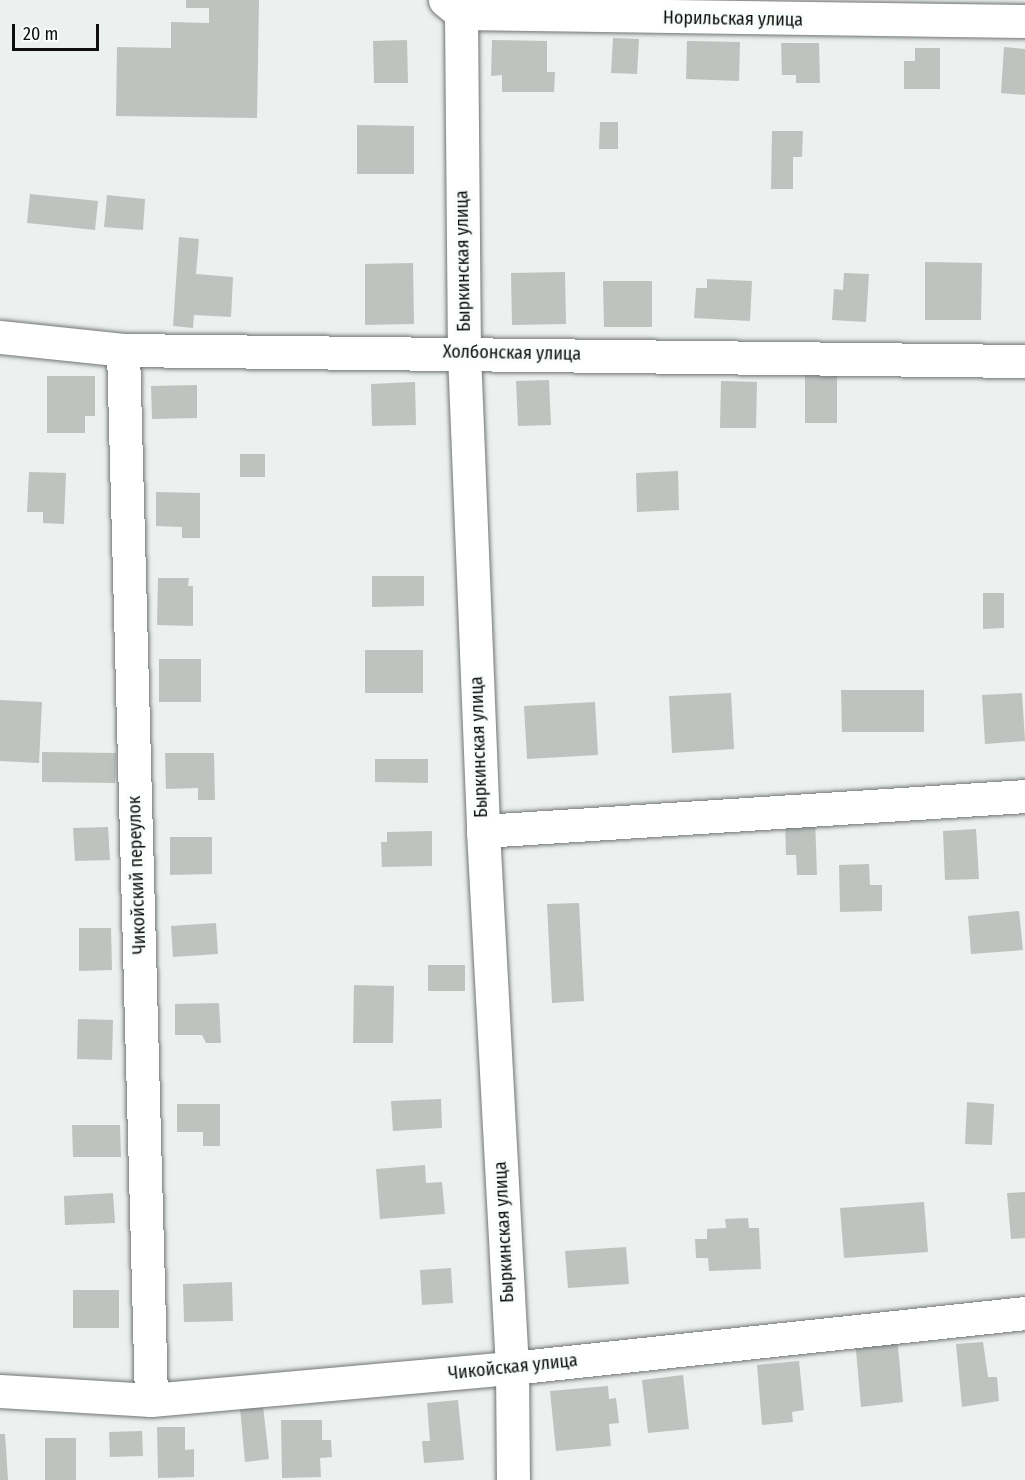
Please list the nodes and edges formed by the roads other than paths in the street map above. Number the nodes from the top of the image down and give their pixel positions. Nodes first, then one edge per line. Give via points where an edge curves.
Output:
1 (453, 6) edge
2 (1025, 21) edge
3 (0, 337) edge
4 (123, 350) junction
5 (464, 353) junction
6 (1025, 361) edge
7 (1025, 796) edge
8 (483, 831) junction
9 (1025, 1313) edge
10 (512, 1368) junction
11 (0, 1391) edge
12 (151, 1400) junction
13 (513, 1480) edge

1 - 2 street, Норильская улица
1 - 5 street, Быркинская улица
3 - 4 street, Холбонская улица
4 - 5 street, Холбонская улица
4 - 12 street, Чикойский переулок
5 - 6 street, Холбонская улица
5 - 8 street, Быркинская улица
7 - 8 street
8 - 10 street, Быркинская улица
9 - 10 street, Чикойская улица
10 - 12 street, Чикойская улица
10 - 13 street, Быркинская улица
11 - 12 street, Чикойская улица

